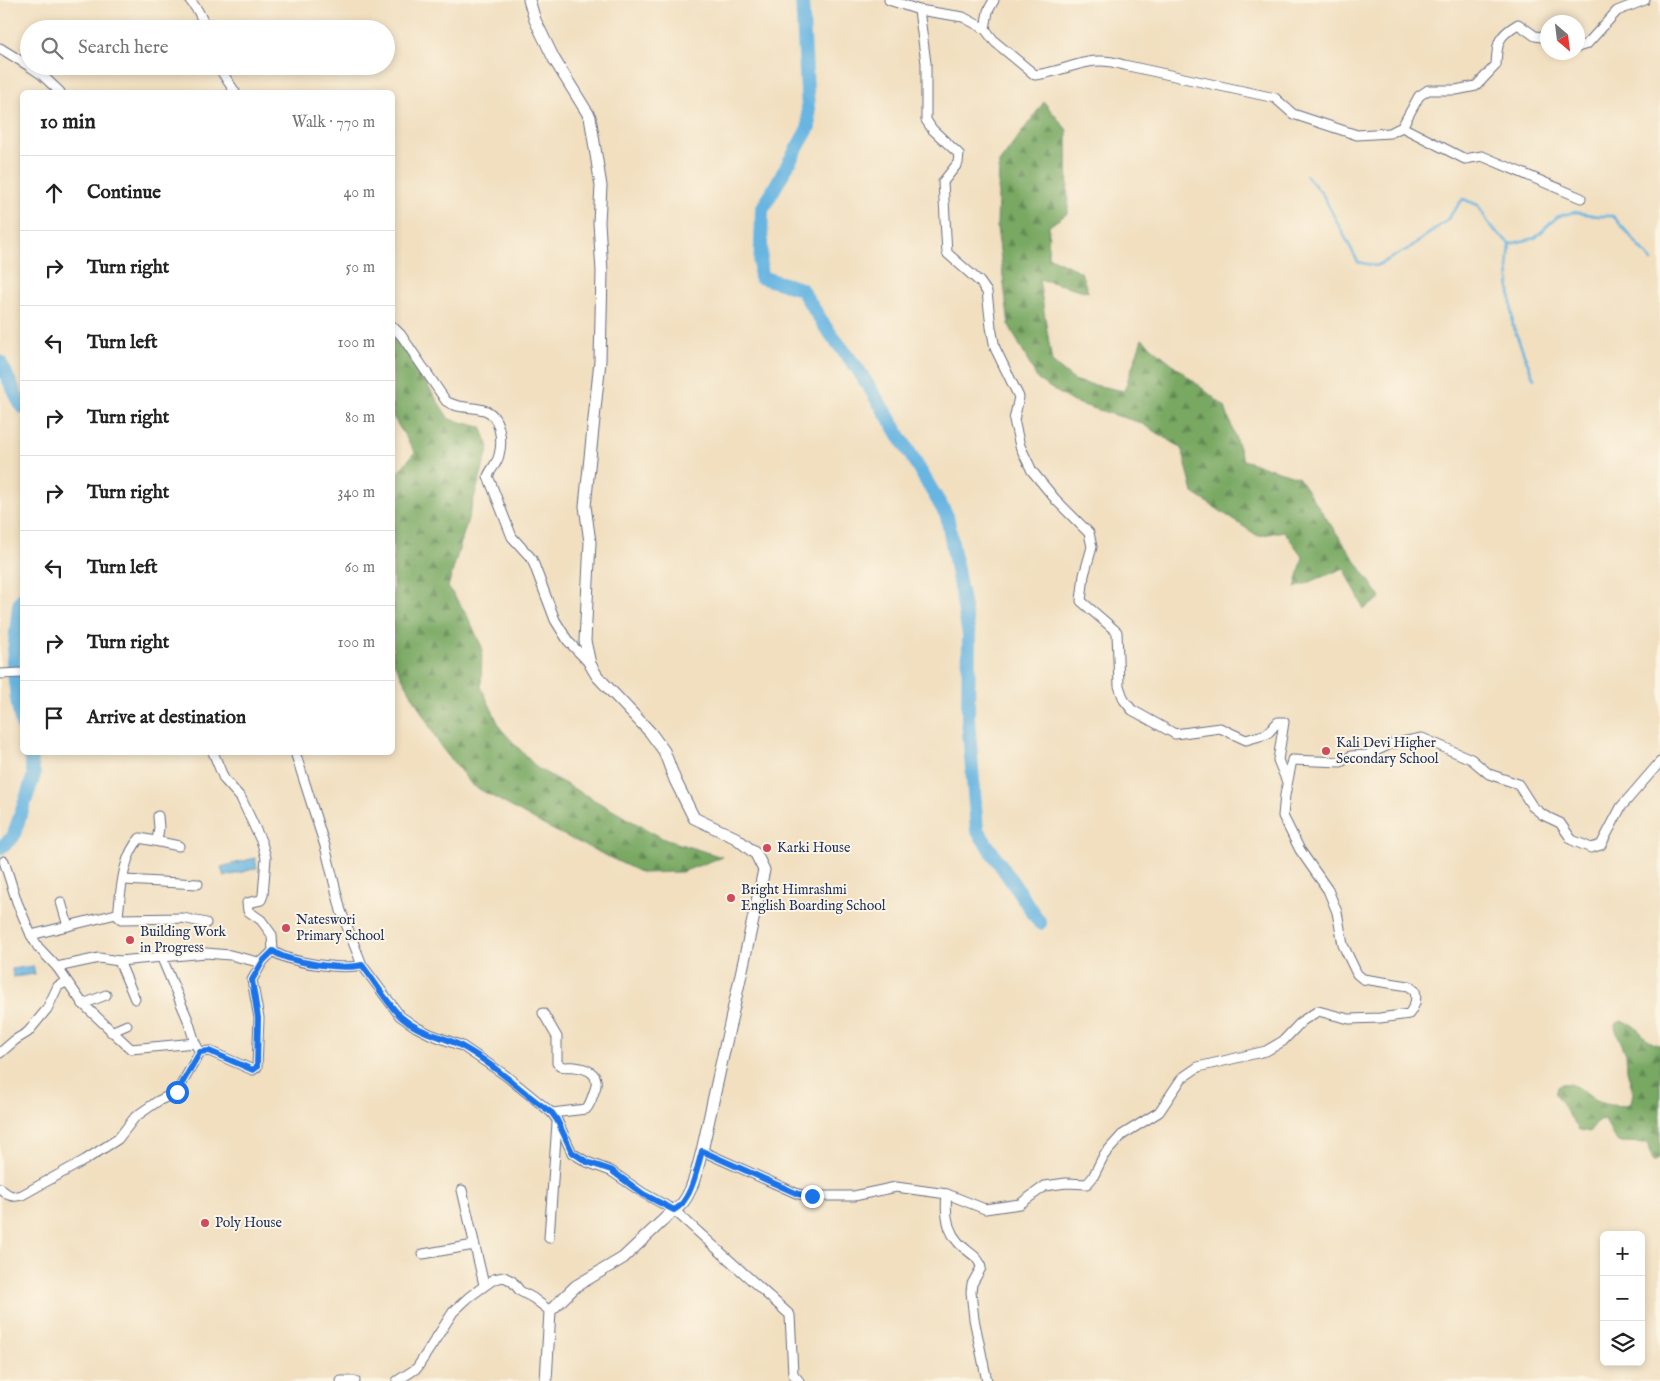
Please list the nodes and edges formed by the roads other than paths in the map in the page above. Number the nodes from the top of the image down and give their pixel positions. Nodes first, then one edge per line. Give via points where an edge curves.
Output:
1 (190, 0) edge
2 (528, 0) edge
3 (889, 0) edge
4 (994, 0) edge
5 (1645, 0) edge
6 (919, 10) junction
7 (202, 20) edge
8 (985, 29) junction
9 (1540, 37) edge
10 (1585, 45) edge
11 (0, 48) edge
12 (20, 60) edge
13 (42, 75) edge
14 (224, 75) edge
15 (58, 90) edge
16 (234, 90) edge
17 (1402, 127) junction
18 (1581, 198) dead end
19 (395, 329) edge
20 (590, 664) junction
21 (1, 673) edge
22 (20, 673) edge
23 (213, 755) edge
24 (296, 755) edge
25 (1660, 762) edge
26 (1287, 782) junction
27 (158, 816) dead end
28 (157, 841) junction
29 (179, 846) dead end
30 (4, 861) dead end
31 (124, 880) junction
32 (198, 884) dead end
33 (62, 902) dead end
34 (118, 916) junction
35 (206, 923) dead end
36 (68, 926) junction
37 (32, 935) junction
38 (273, 951) junction
39 (161, 956) junction
40 (119, 961) junction
41 (262, 963) junction
42 (362, 965) junction
43 (57, 967) junction
44 (67, 982) junction
45 (106, 995) dead end
46 (135, 999) dead end
47 (83, 1004) junction
48 (543, 1013) dead end
49 (128, 1025) dead end
50 (111, 1032) junction
51 (196, 1043) junction
52 (200, 1052) junction
53 (0, 1053) edge
54 (554, 1116) junction
55 (702, 1151) junction
56 (0, 1188) edge
57 (462, 1190) dead end
58 (947, 1194) junction
59 (674, 1210) junction
60 (548, 1238) dead end
61 (474, 1245) junction
62 (423, 1254) dead end
63 (484, 1285) junction
64 (550, 1311) junction
65 (340, 1381) edge
66 (355, 1381) edge
67 (397, 1381) edge
68 (546, 1381) edge
69 (799, 1381) edge
70 (987, 1381) edge

1 - 7 street
2 - 20 street via 554,59 590,117 601,186 600,361 585,506 590,542 586,641
3 - 6 street
4 - 8 street
5 - 10 street via 1618,11
6 - 8 street via 963,17
6 - 26 street via 926,63 926,120 958,154 958,163 943,182 947,253 987,292 995,348 1018,397 1014,420 1020,446 1032,471 1089,533 1092,547 1084,575 1082,601 1117,632 1119,686 1124,700 1132,710 1175,734 1220,728 1246,740 1266,734 1278,722 1284,722 1278,760
8 - 17 street via 995,42 1035,75 1091,61 1110,60 1275,98 1293,114 1357,135 1390,133
9 - 17 street via 1518,24 1505,32 1497,47 1496,65 1476,86 1428,90 1419,96
11 - 12 street
13 - 15 street
14 - 16 street
17 - 18 street via 1465,159 1482,156
19 - 20 street via 446,401 453,406 487,410 494,418 499,428 499,456 488,476 502,514 512,536 532,559 568,642
20 - 55 street via 664,751 694,818 736,838 756,854 764,870
21 - 22 street
23 - 38 street via 224,779 241,798 262,843 266,858 264,895 261,900 247,903 246,907 262,920 272,935
24 - 42 street via 325,846 341,911
25 - 26 street via 1622,807 1601,845 1591,848 1572,840 1560,823 1532,806 1518,784 1489,774 1471,759 1422,738 1391,744 1341,762 1292,760
26 - 58 street via 1283,816 1300,850 1328,890 1337,912 1343,945 1357,974 1363,979 1409,986 1415,990 1417,999 1409,1014 1349,1019 1318,1011 1266,1051 1198,1067 1182,1078 1159,1112 1122,1135 1104,1155 1087,1184 1045,1186 1020,1204 986,1209
27 - 28 street
28 - 29 street
28 - 31 street via 140,838 135,843 128,857
30 - 37 street
31 - 32 street
31 - 34 street
33 - 36 street
34 - 35 street via 183,918
34 - 36 street
36 - 37 street
37 - 43 street via 38,947
38 - 41 street
38 - 42 street via 300,961 345,968
39 - 40 street
39 - 41 street via 206,953
39 - 51 street
40 - 43 street via 99,958
40 - 46 street
41 - 52 street via 252,980 258,1018 257,1067 253,1070 209,1051
42 - 54 street via 400,1016 416,1028 462,1046 505,1075
43 - 44 street
44 - 47 street
44 - 53 street via 58,986 47,1009 28,1032
45 - 47 street
47 - 50 street
48 - 54 street via 557,1037 557,1063 564,1068 576,1067 587,1071 597,1079 586,1109
49 - 50 street
50 - 51 street via 130,1049
51 - 52 street
52 - 56 street via 177,1092 135,1117 118,1140 22,1195 8,1196
54 - 59 street via 572,1152 587,1162 611,1170 643,1194
54 - 60 street
55 - 58 street via 798,1194 854,1196 896,1187
55 - 59 street via 682,1206
57 - 61 street
58 - 70 street via 948,1223 957,1241 980,1265 971,1292
59 - 64 street via 623,1258 576,1286
59 - 69 street via 790,1315 793,1374
61 - 62 street
61 - 63 street
63 - 64 street via 494,1278 504,1277
63 - 67 street via 453,1312 417,1368
64 - 68 street
65 - 66 street

